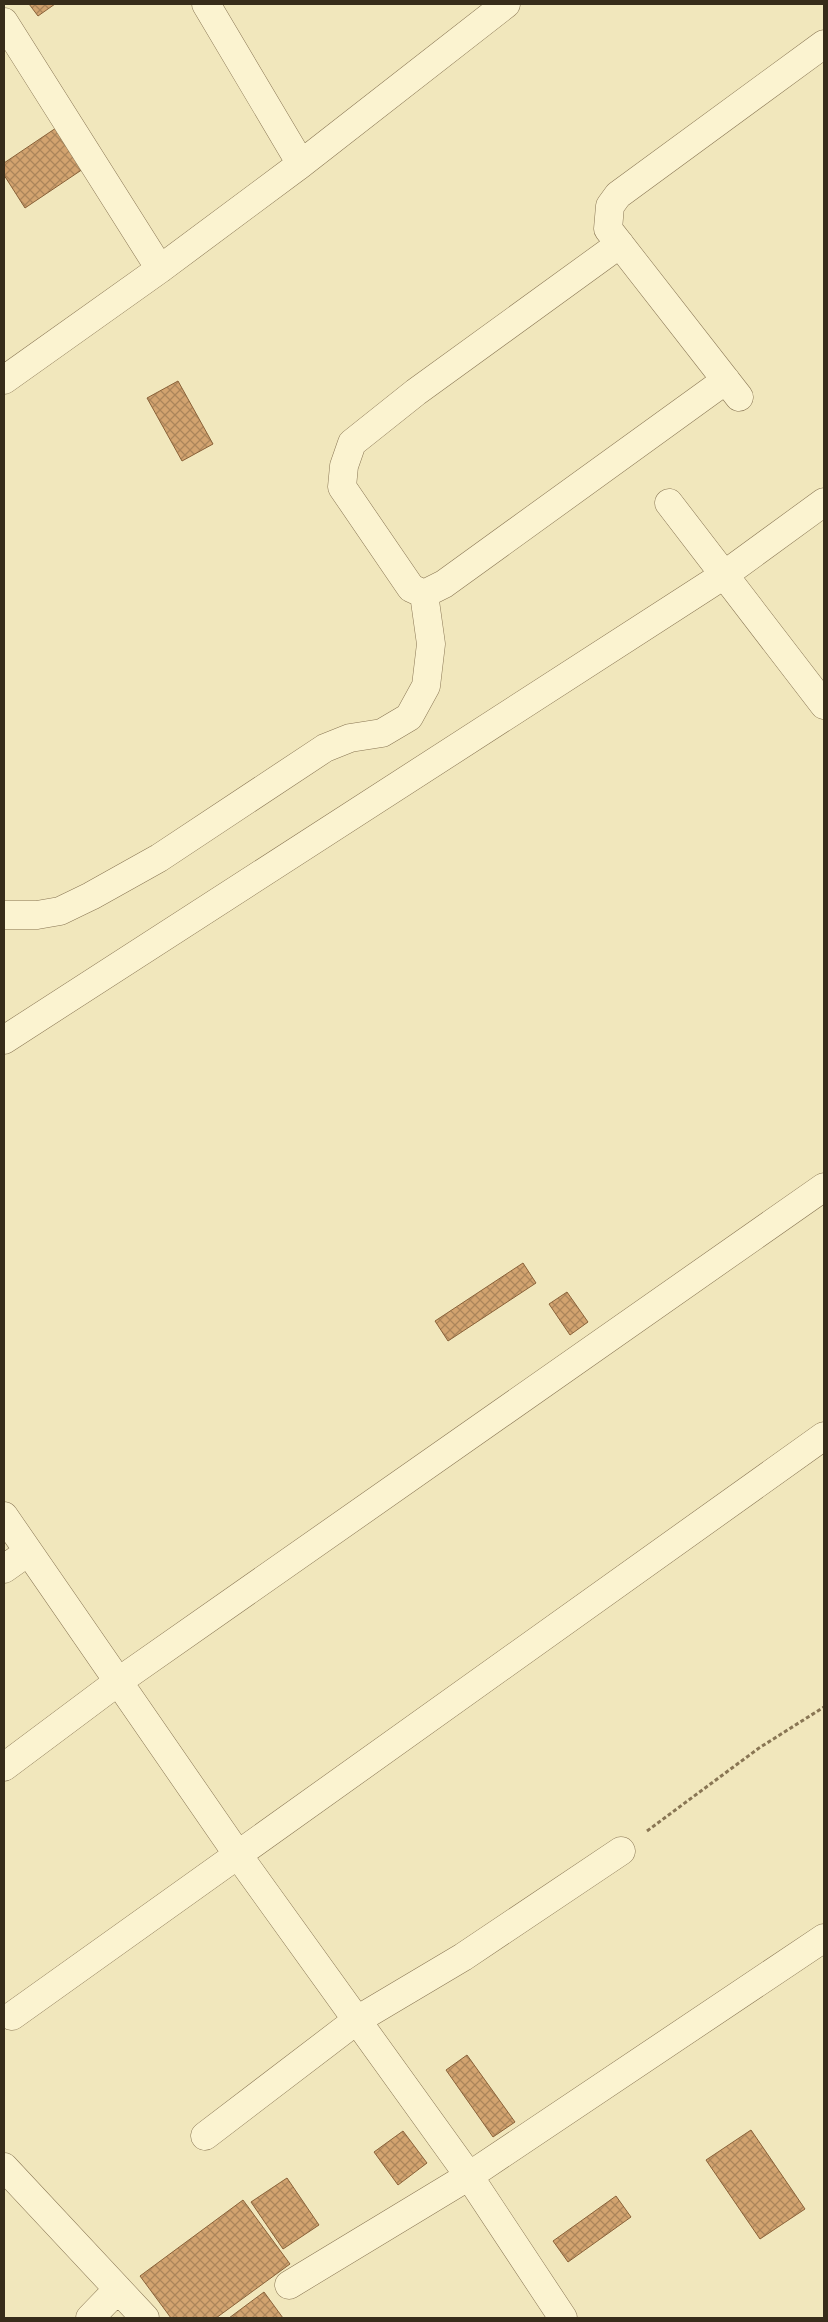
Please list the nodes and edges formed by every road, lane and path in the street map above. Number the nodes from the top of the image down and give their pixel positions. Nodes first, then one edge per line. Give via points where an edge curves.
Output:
1 (206, 4) edge
2 (506, 4) edge
3 (4, 22) edge
4 (824, 44) edge
5 (301, 164) junction
6 (620, 244) junction
7 (160, 269) junction
8 (4, 380) edge
9 (824, 502) edge
10 (669, 503) dead end
11 (724, 575) junction
12 (424, 594) junction
13 (824, 704) edge
14 (4, 915) edge
15 (4, 1040) edge
16 (824, 1187) edge
17 (824, 1436) edge
18 (4, 1516) edge
19 (28, 1552) junction
20 (4, 1569) edge
21 (119, 1681) junction
22 (824, 1707) edge
23 (4, 1767) edge
24 (621, 1851) joint
25 (238, 1856) junction
26 (824, 1938) edge
27 (12, 2016) dead end
28 (357, 2020) junction
29 (205, 2136) dead end
30 (4, 2167) edge
31 (468, 2176) junction
32 (289, 2285) dead end
33 (118, 2289) junction
34 (551, 2314) edge
35 (90, 2318) edge
36 (145, 2318) edge

1 - 5 street
2 - 5 street
3 - 7 street
4 - 6 street via 618,195 610,206 608,229
5 - 7 street
6 - 12 street via 416,392 352,443 344,466 342,487 411,588
6 - 12 street via 732,388 444,584
7 - 8 street
9 - 11 street
10 - 11 street
11 - 13 street
11 - 15 street
12 - 14 street via 430,644 426,686 409,716 382,733 350,738 326,748 159,858 91,896 60,911
16 - 21 street
17 - 25 street
18 - 19 street
19 - 20 street
19 - 21 street
21 - 23 street
21 - 25 street
22 - 24 path via 759,1748
24 - 28 street via 463,1957
25 - 27 street
25 - 28 street
26 - 31 street
28 - 29 street
28 - 31 street
30 - 33 street
31 - 32 street
31 - 34 street
33 - 35 street
33 - 36 street

